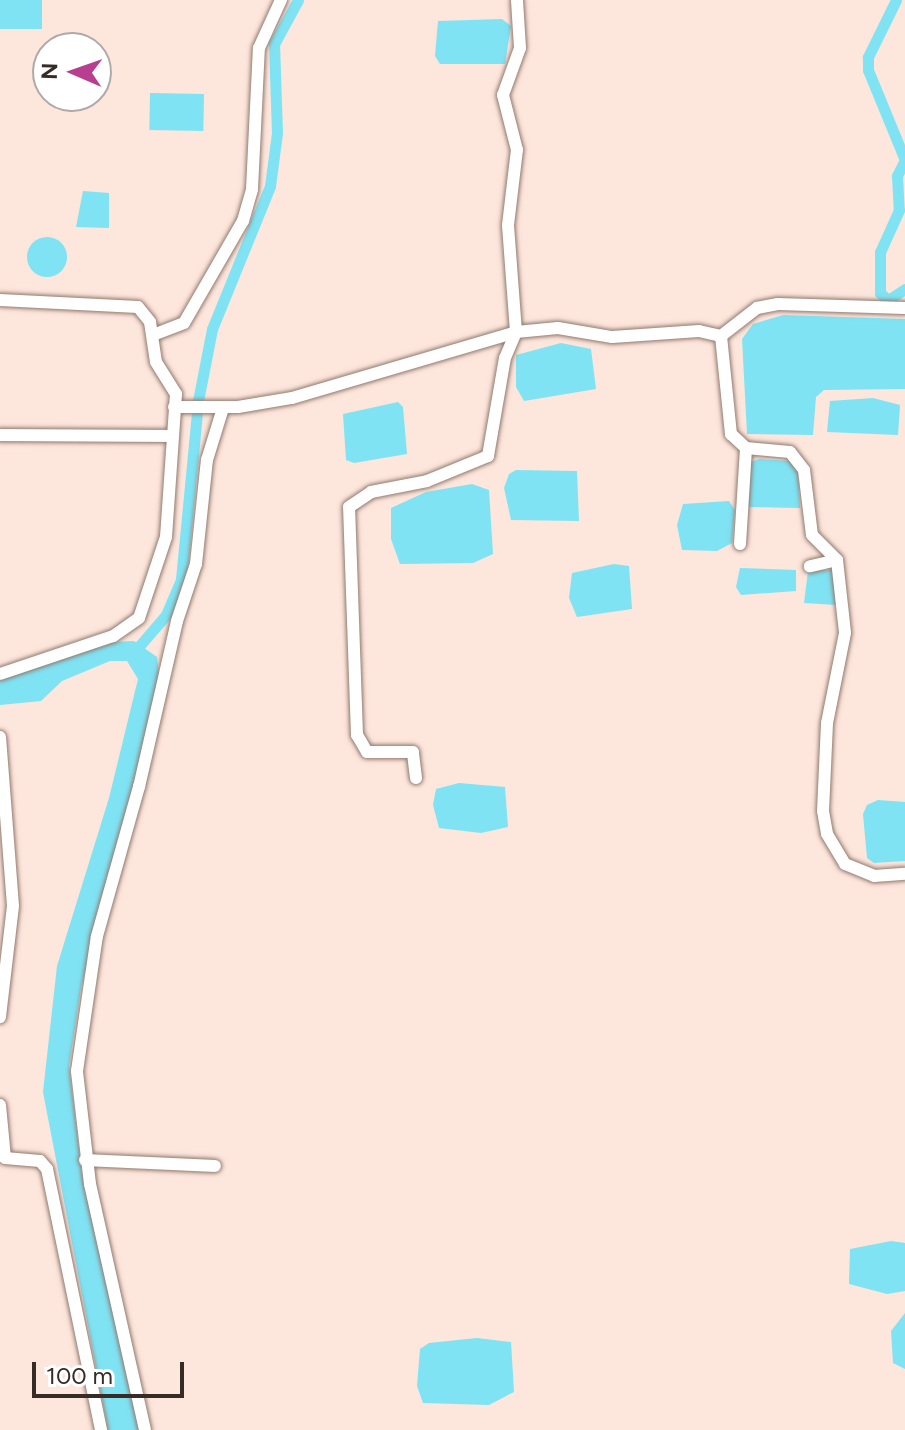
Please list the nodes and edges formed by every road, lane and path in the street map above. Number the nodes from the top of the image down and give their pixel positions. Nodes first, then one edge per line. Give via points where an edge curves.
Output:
1 (281, 0) edge
2 (517, 0) edge
3 (0, 300) edge
4 (905, 308) edge
5 (516, 332) junction
6 (153, 335) junction
7 (721, 336) junction
8 (177, 408) junction
9 (223, 408) junction
10 (0, 435) edge
11 (172, 436) junction
12 (746, 448) junction
13 (740, 544) dead end
14 (837, 560) junction
15 (810, 566) dead end
16 (0, 674) edge
17 (0, 737) edge
18 (416, 778) dead end
19 (905, 874) edge
20 (0, 1017) edge
21 (0, 1105) edge
22 (85, 1160) junction
23 (215, 1166) dead end
24 (101, 1430) edge
25 (145, 1430) edge

1 - 6 street via 259,48 252,189 243,221 184,323
2 - 5 street via 517,67 503,95 517,150 508,225
3 - 6 street via 130,304 150,322
4 - 7 street via 778,304 757,308
5 - 7 street via 558,328 612,337 699,331
5 - 9 street via 304,395
5 - 18 street via 505,358 488,456 427,481 371,492 349,507 357,735 367,752 413,752
6 - 8 street via 156,362 176,394
7 - 12 street via 731,434
8 - 9 street
8 - 11 street
9 - 22 street via 207,460 196,564 91,965 77,1071
10 - 11 street
11 - 16 street via 166,537 134,626
12 - 13 street
12 - 14 street via 797,455 812,535
14 - 15 street
14 - 19 street via 845,633 827,723 827,834 845,864 874,876
17 - 20 street via 13,906
21 - 24 street via 5,1158 40,1161 47,1169
22 - 23 street
22 - 25 street

